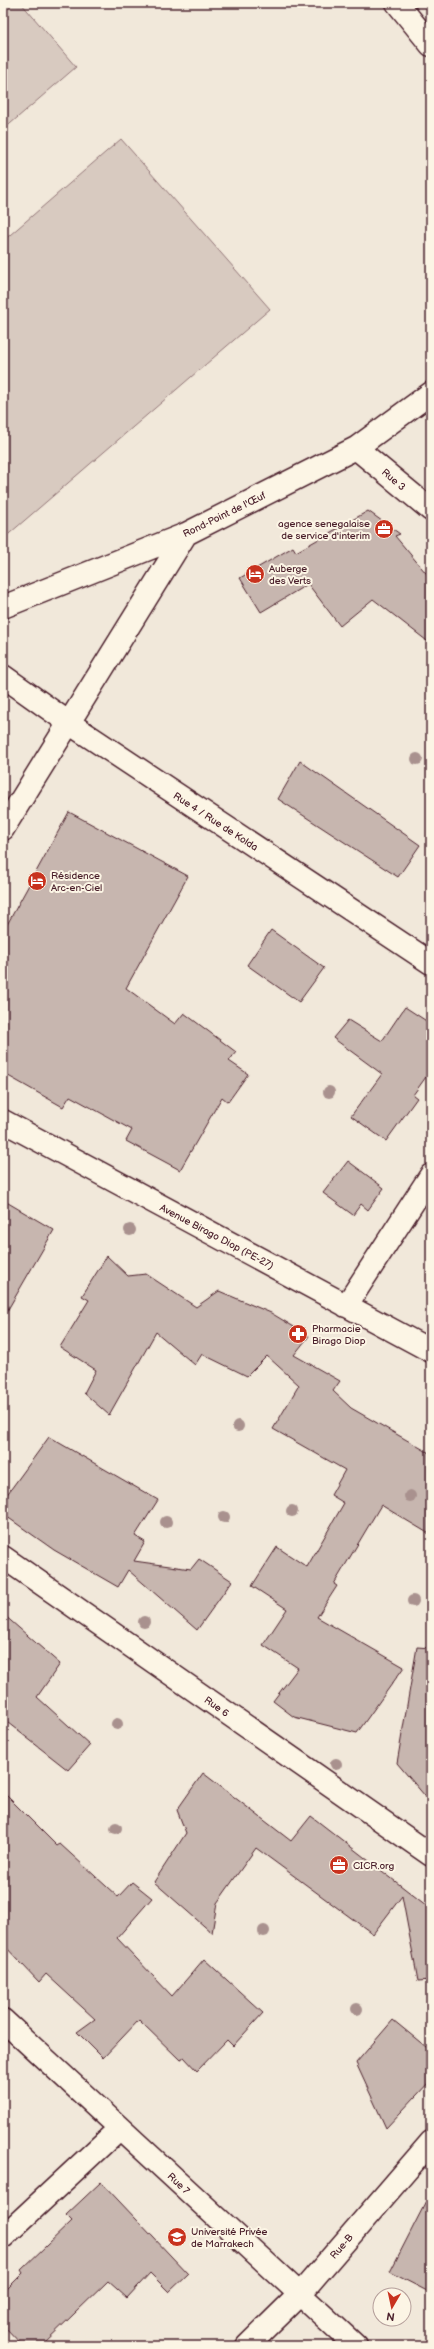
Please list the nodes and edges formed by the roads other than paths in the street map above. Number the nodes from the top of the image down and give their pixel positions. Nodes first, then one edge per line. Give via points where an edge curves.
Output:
1 (397, 3) edge
2 (431, 45) edge
3 (431, 393) edge
4 (356, 448) junction
5 (431, 510) edge
6 (186, 534) junction
7 (3, 607) edge
8 (3, 676) edge
9 (69, 723) junction
10 (3, 829) edge
11 (431, 963) edge
12 (3, 1121) edge
13 (431, 1176) edge
14 (346, 1306) junction
15 (431, 1351) edge
16 (3, 1557) edge
17 (431, 1855) edge
18 (3, 2020) edge
19 (120, 2128) junction
20 (431, 2142) edge
21 (3, 2237) edge
22 (300, 2294) junction
23 (247, 2346) edge
24 (356, 2346) edge

1 - 2 street
3 - 4 street, Rond-Point de l'Œuf
4 - 5 street, Rue 3
4 - 6 street, Rond-Point de l'Œuf
6 - 7 street, Rond-Point de l'Œuf
6 - 9 street
8 - 9 street, Rue 4 / Rue de Kolda
9 - 10 street
9 - 11 street, Rue 4 / Rue de Kolda
12 - 14 street, Avenue Birago Diop (PE-27)
13 - 14 street
14 - 15 street, Avenue Birago Diop (PE-27)
16 - 17 street, Rue 6
18 - 19 street, Rue 7
19 - 21 street
19 - 22 street, Rue 7
20 - 22 street, Rue-B
22 - 23 street, Rue-B
22 - 24 street, Rue 7

